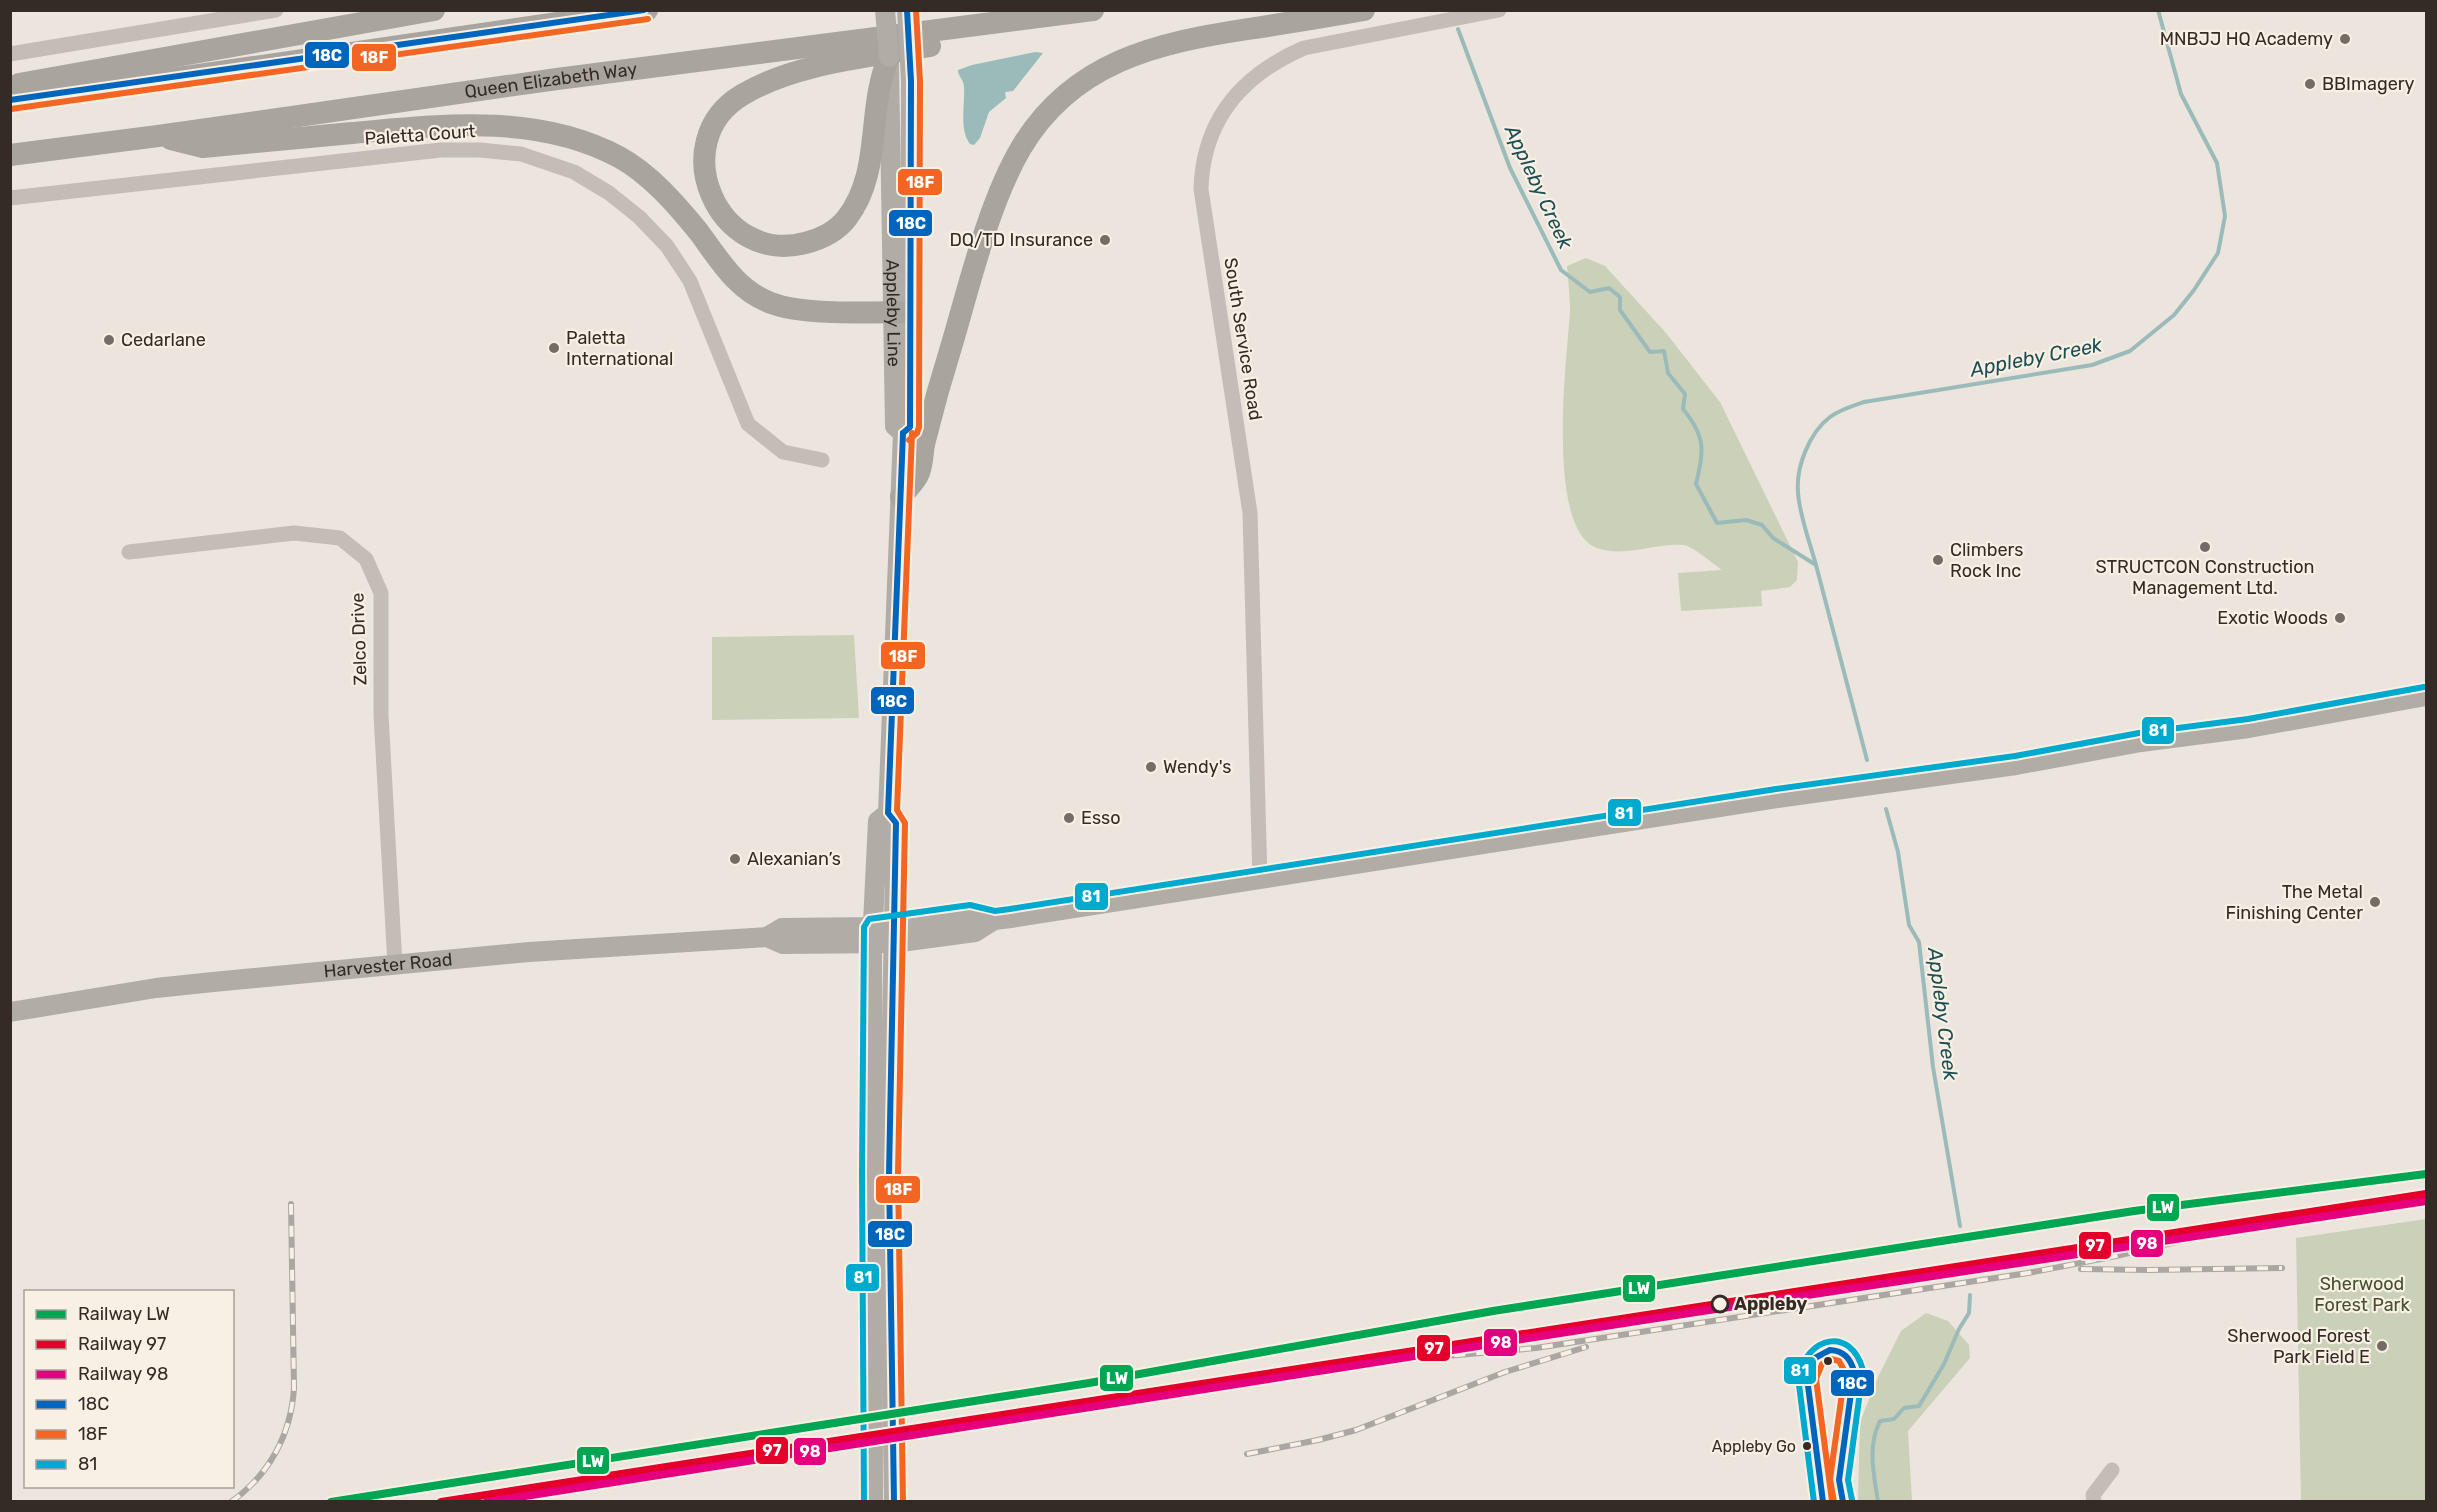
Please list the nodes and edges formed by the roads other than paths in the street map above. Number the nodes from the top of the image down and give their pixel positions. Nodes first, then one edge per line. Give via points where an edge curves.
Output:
1 (276, 10) edge
2 (434, 10) edge
3 (646, 10) edge
4 (885, 10) edge
5 (907, 10) edge
6 (1093, 10) edge
7 (1364, 10) edge
8 (1499, 10) edge
9 (1044, 17) junction
10 (10, 54) edge
11 (889, 57) joint
12 (10, 86) edge
13 (885, 86) junction
14 (10, 100) edge
15 (158, 136) junction
16 (10, 155) edge
17 (10, 198) edge
18 (903, 312) junction
19 (822, 460) dead end
20 (901, 497) junction
21 (129, 552) dead end
22 (2427, 696) edge
23 (888, 813) junction
24 (1260, 880) junction
25 (894, 901) junction
26 (926, 920) junction
27 (994, 920) junction
28 (893, 933) junction
29 (873, 935) junction
30 (395, 965) junction
31 (10, 1012) edge
32 (2112, 1470) dead end
33 (873, 1502) edge
34 (894, 1502) edge
35 (2094, 1502) edge

1 - 10 street
2 - 12 highway
3 - 14 highway
4 - 11 main road, bridge
5 - 18 main road, Appleby Line, bridge via 911,81
6 - 9 highway, Queen Elizabeth Way
7 - 20 highway via 1189,38 1146,50 1114,62 1074,86 1035,126 1008,173 989,225 934,404 918,475
8 - 24 street, South Service Road via 1304,48 1279,59 1247,84 1222,113 1202,163 1201,189 1250,513
9 - 13 highway via 993,34 814,68 780,77 740,95 723,108 705,142 705,176 720,213 750,237 769,244 799,244 836,228 859,199 867,177
9 - 15 highway, Queen Elizabeth Way via 557,79
11 - 13 highway via 880,77
13 - 18 main road, Appleby Line
15 - 16 highway, Queen Elizabeth Way
15 - 18 highway via 203,147 421,127 520,127 550,132 619,157 638,170 670,199 732,276 771,303 793,308
17 - 19 street, Paletta Court via 441,150 521,154 574,172 639,217 667,246 690,281 748,424 783,452
18 - 20 main road, Appleby Line via 895,426 903,433
20 - 23 main road, Appleby Line
21 - 30 street, Zelco Drive via 294,532 340,538 366,559 381,593 381,715
22 - 24 main road, Harvester Road via 2016,765 1777,798
23 - 25 main road, Appleby Line via 896,823
23 - 29 main road, Appleby Line via 878,822
24 - 27 main road, Harvester Road
25 - 26 main road via 908,913
25 - 28 main road, Appleby Line
26 - 27 main road, Harvester Road via 970,914
26 - 28 main road, Harvester Road
27 - 28 main road, Harvester Road via 975,932
28 - 29 main road, Harvester Road
28 - 34 main road, Appleby Line via 889,1174
29 - 30 main road, Harvester Road via 782,928 767,937 529,951
29 - 33 main road, Appleby Line
30 - 31 main road, Harvester Road via 156,988
32 - 35 street via 2093,1496

